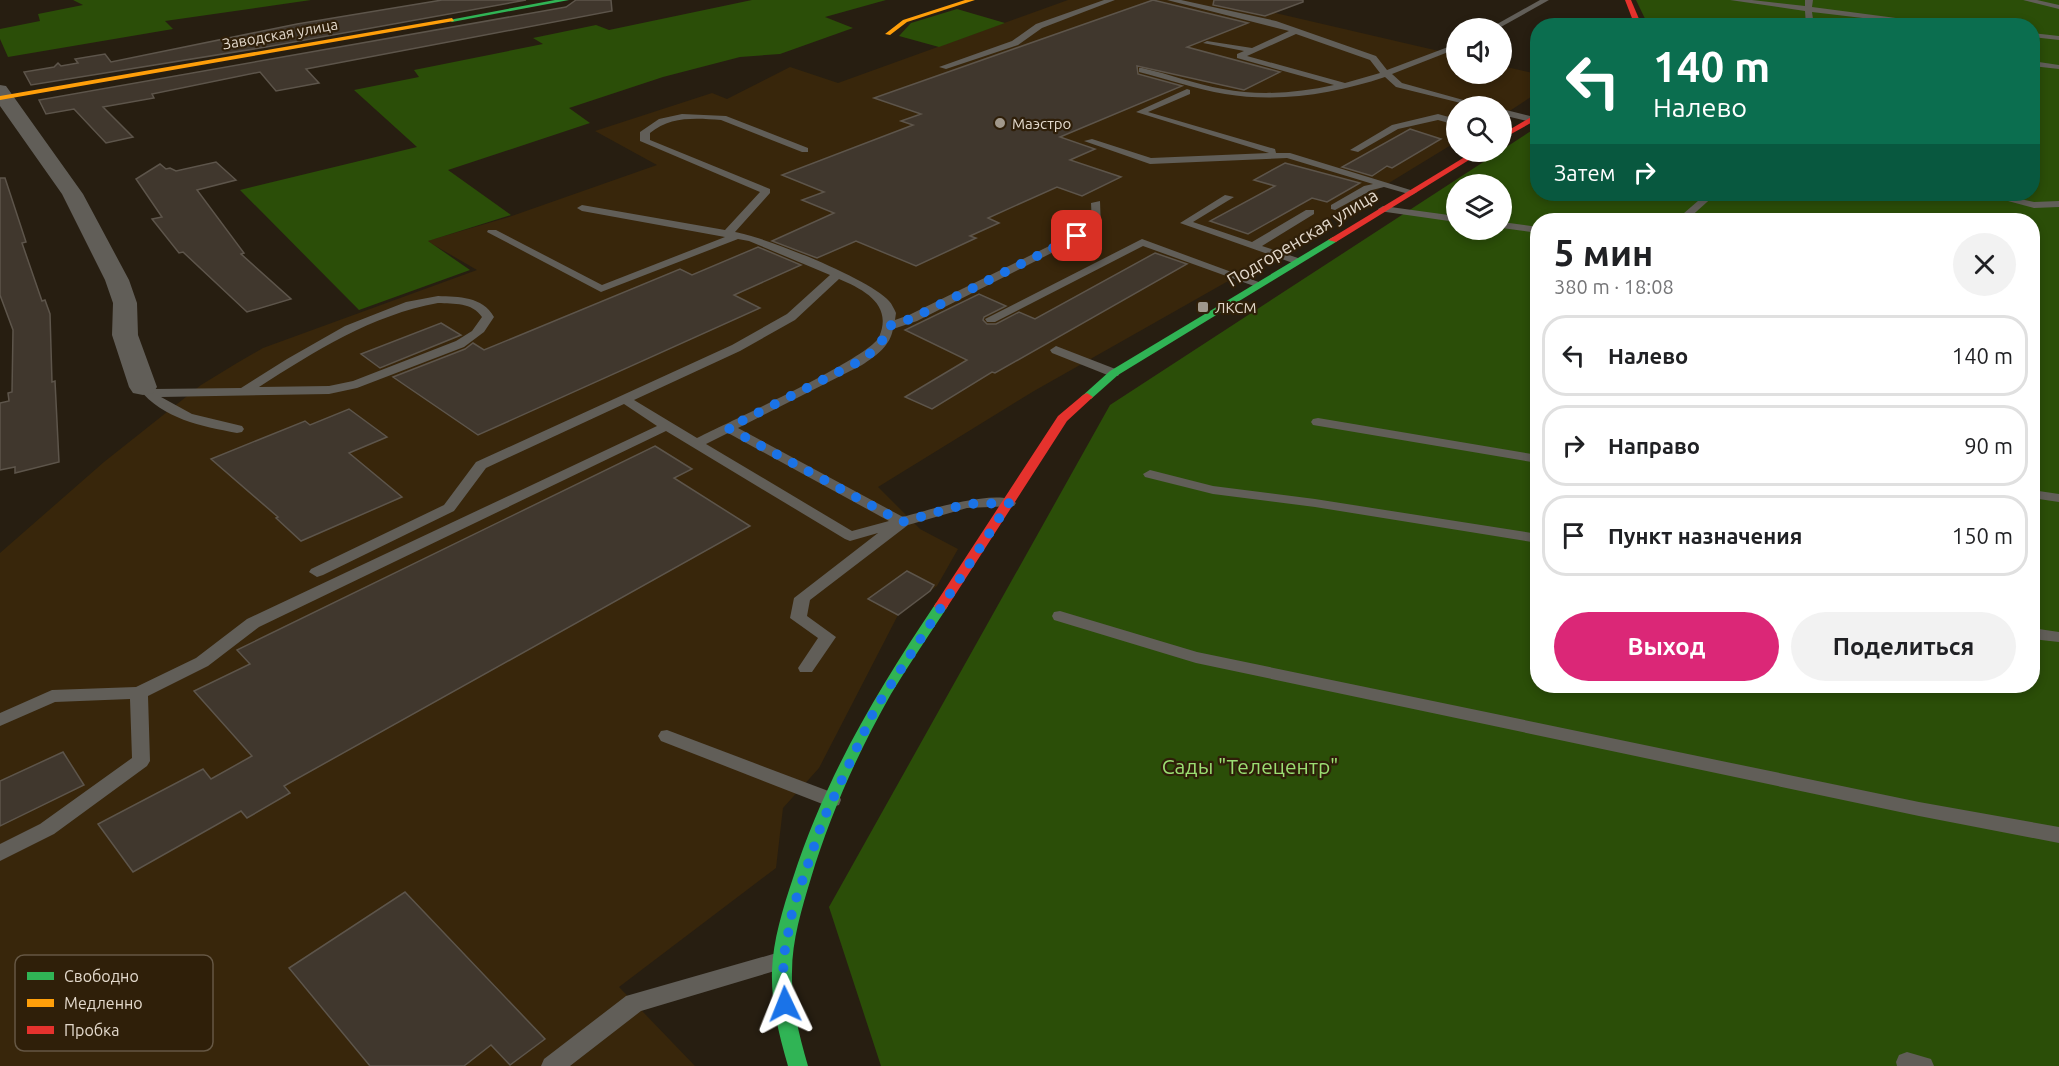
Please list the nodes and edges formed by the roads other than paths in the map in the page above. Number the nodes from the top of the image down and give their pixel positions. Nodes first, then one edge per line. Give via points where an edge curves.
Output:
1 (566, 0) edge
2 (972, 0) edge
3 (1111, 0) edge
4 (1171, 0) edge
5 (1545, 0) edge
6 (1628, 0) edge
7 (1734, 0) edge
8 (2027, 0) edge
9 (1808, 4) edge
10 (2059, 7) edge
11 (1512, 18) edge
12 (1636, 18) edge
13 (1900, 18) edge
14 (1296, 31) junction
15 (888, 34) dead end
16 (2040, 36) edge
17 (2059, 38) edge
18 (1207, 43) dead end
19 (1253, 50) junction
20 (1446, 50) edge
21 (2040, 64) edge
22 (943, 67) dead end
23 (2059, 67) edge
24 (1142, 70) dead end
25 (1385, 73) junction
26 (1347, 87) junction
27 (1187, 92) dead end
28 (1, 95) edge
29 (1446, 97) edge
30 (1512, 114) edge
31 (1530, 116) edge
32 (1446, 119) edge
33 (1530, 119) edge
34 (1512, 130) edge
35 (1089, 141) dead end
36 (805, 150) dead end
37 (1355, 150) dead end
38 (1287, 155) junction
39 (1462, 162) edge
40 (1384, 184) junction
41 (1412, 192) junction
42 (1229, 197) dead end
43 (1703, 201) edge
44 (2017, 201) edge
45 (1096, 203) dead end
46 (2059, 204) edge
47 (1335, 207) dead end
48 (582, 208) dead end
49 (1383, 209) junction
50 (1310, 212) dead end
51 (1689, 213) edge
52 (1446, 218) edge
53 (1512, 226) edge
54 (1530, 229) edge
55 (492, 232) dead end
56 (732, 235) junction
57 (1254, 246) junction
58 (1297, 261) junction
59 (837, 275) junction
60 (1258, 284) junction
61 (991, 319) dead end
62 (889, 326) junction
63 (1056, 350) dead end
64 (1114, 373) junction
65 (147, 390) junction
66 (245, 391) junction
67 (624, 399) junction
68 (1318, 422) dead end
69 (667, 426) junction
70 (728, 428) junction
71 (237, 429) dead end
72 (696, 444) junction
73 (1530, 458) edge
74 (1150, 474) dead end
75 (2040, 495) edge
76 (2059, 498) edge
77 (1009, 503) junction
78 (902, 522) junction
79 (1530, 538) edge
80 (317, 572) dead end
81 (1060, 616) dead end
82 (2040, 634) edge
83 (2059, 637) edge
84 (807, 668) dead end
85 (139, 693) junction
86 (0, 720) edge
87 (668, 736) dead end
88 (832, 800) junction
89 (2059, 835) edge
90 (0, 853) edge
91 (783, 960) junction
92 (552, 1066) edge
93 (798, 1066) edge

1 - 28 street, Заводская улица via 277,52
2 - 15 street via 905,21
3 - 22 lane via 1039,26 1015,43
4 - 14 lane
5 - 11 lane
6 - 12 street
7 - 9 lane
8 - 10 lane
9 - 13 lane
14 - 19 lane
14 - 25 lane via 1373,58
16 - 17 lane
18 - 19 lane
19 - 26 lane via 1240,56
20 - 25 lane
21 - 23 lane
24 - 26 lane via 1225,92 1253,95 1319,93
25 - 26 lane
25 - 29 lane via 1399,85
27 - 38 lane via 1140,112
28 - 65 street via 72,194 117,280 125,303 124,334
30 - 31 lane
32 - 37 lane via 1438,117 1395,126
33 - 34 street
35 - 38 lane via 1150,161
36 - 56 lane via 709,116 667,121 645,132 645,141 766,191
38 - 40 lane
39 - 41 street, Подгоренская улица
40 - 41 lane
40 - 47 lane via 1368,188
41 - 49 street, Подгоренская улица
42 - 57 lane via 1185,223
43 - 51 lane
44 - 46 lane
45 - 62 lane via 1097,226 913,318
48 - 56 lane
49 - 52 lane
49 - 58 street, Подгоренская улица
50 - 57 lane
53 - 54 lane
55 - 56 lane via 601,289
56 - 59 lane via 752,238
57 - 58 lane
58 - 60 street, Подгоренская улица
59 - 62 lane via 884,302 890,313
59 - 67 lane via 790,317 736,348
60 - 61 lane via 1142,242
60 - 64 street, Подгоренская улица
62 - 70 lane via 885,339 858,362
63 - 64 lane
64 - 77 street, Подгоренская улица via 1062,419
65 - 66 lane
65 - 71 lane via 161,405 189,419
66 - 66 lane via 329,390 357,384 460,344 484,327 488,317 474,303 459,300 420,302 395,309 291,361
67 - 69 lane
67 - 80 lane via 481,465 449,507
68 - 73 lane
69 - 72 lane
69 - 85 lane via 253,623 202,662
70 - 72 lane
70 - 78 lane
72 - 78 lane via 850,536
74 - 79 lane via 1213,490
75 - 76 lane
77 - 78 lane via 966,504
77 - 88 street, Подгоренская улица via 875,709
78 - 84 lane via 802,598 798,618 828,637
81 - 89 lane via 1196,657
82 - 83 lane
85 - 86 lane via 52,696
85 - 90 lane via 141,761 47,829
87 - 88 lane
88 - 91 street, Подгоренская улица via 793,908
91 - 92 lane via 634,1003
91 - 93 street, Подгоренская улица via 786,1026

